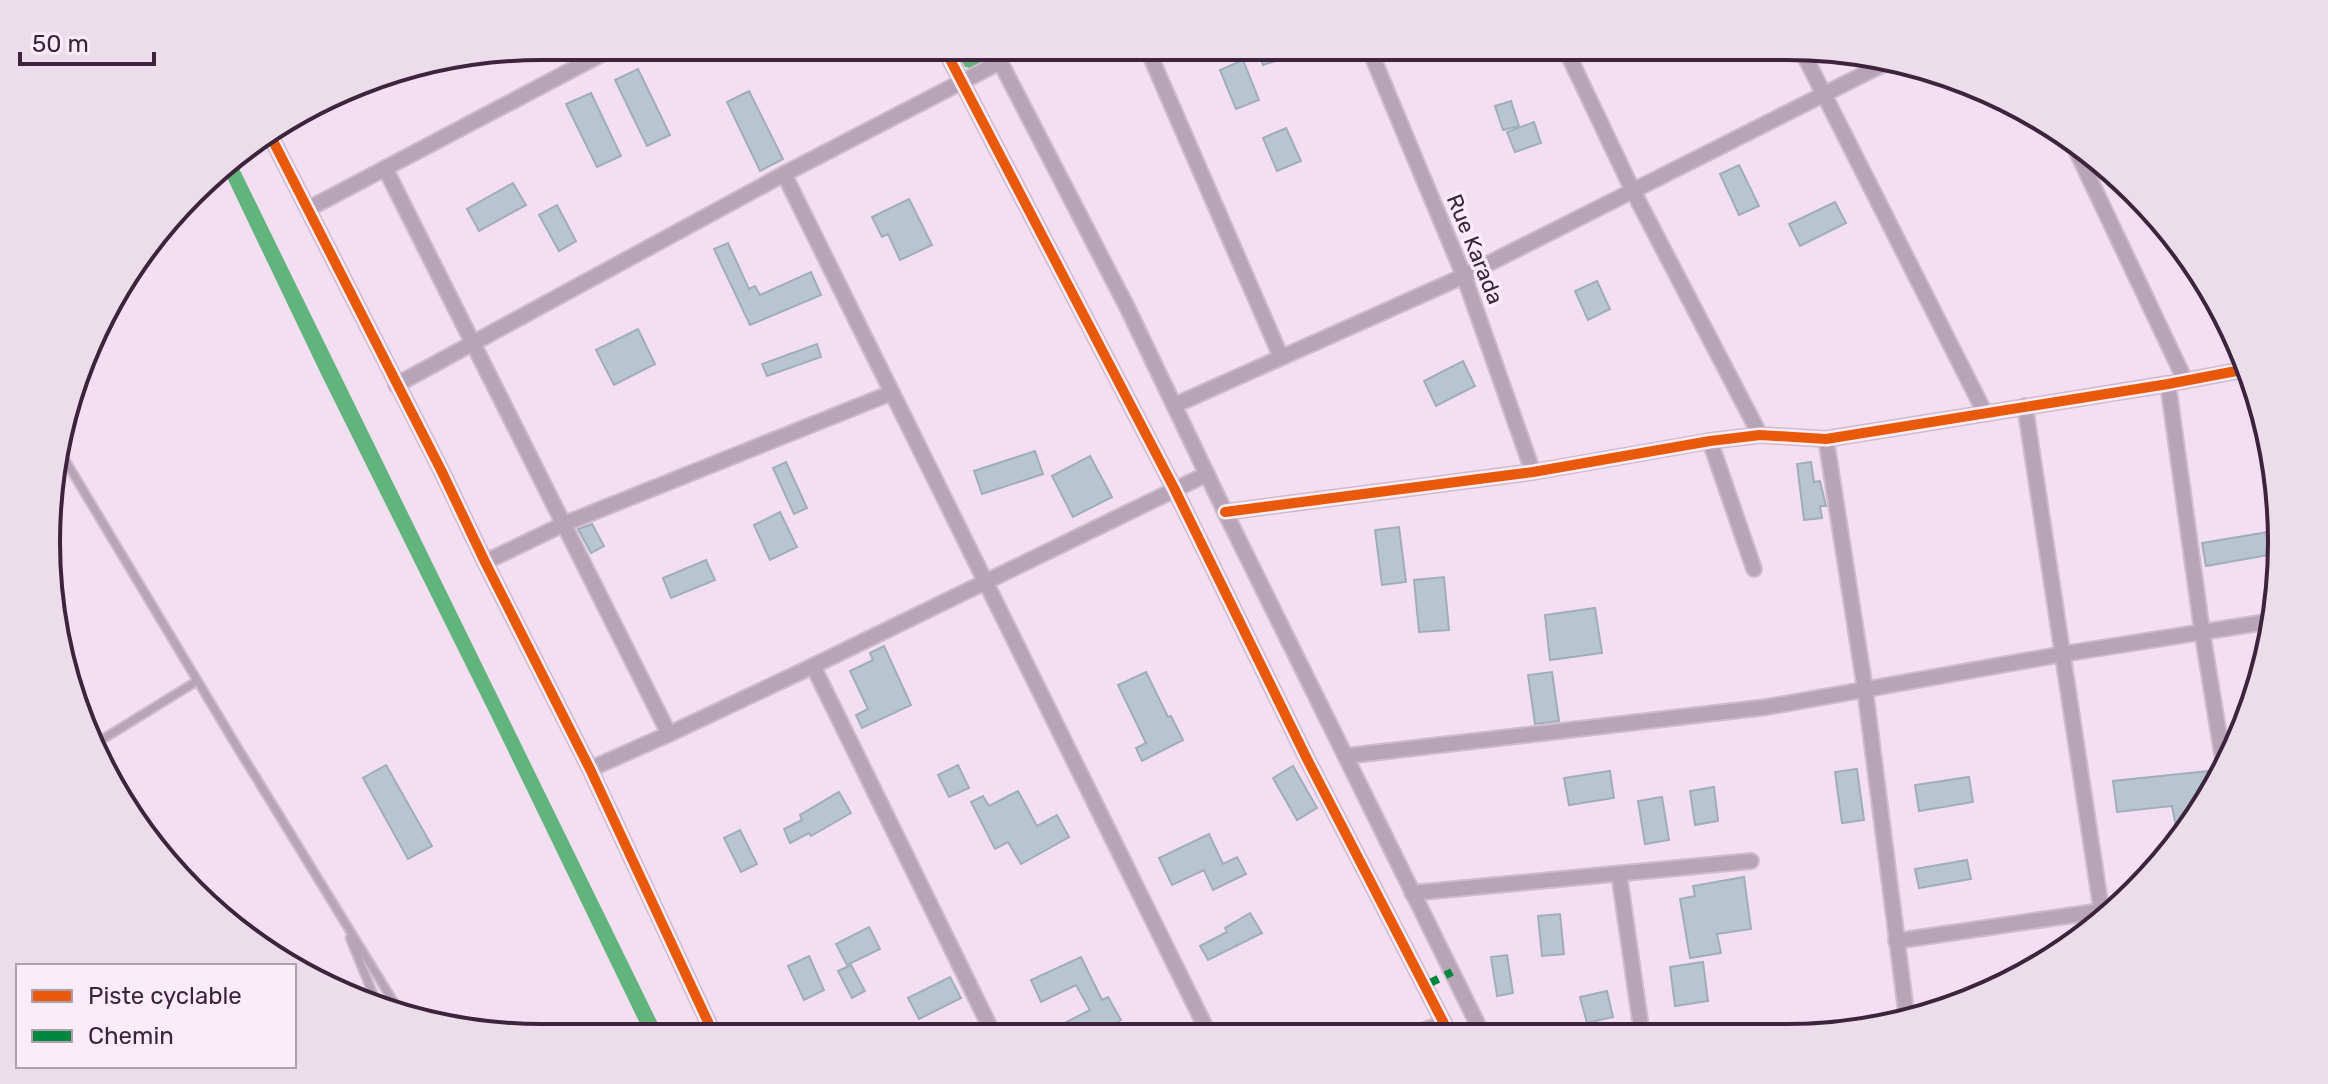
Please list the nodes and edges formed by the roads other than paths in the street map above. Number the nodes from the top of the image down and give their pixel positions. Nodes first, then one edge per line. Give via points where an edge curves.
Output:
1 (587, 60) edge
2 (951, 60) edge
3 (1152, 60) edge
4 (1374, 60) edge
5 (1571, 60) edge
6 (1807, 61) edge
7 (1000, 62) joint
8 (1875, 68) edge
9 (963, 82) junction
10 (1824, 94) junction
11 (273, 142) edge
12 (2082, 162) edge
13 (385, 168) junction
14 (784, 174) junction
15 (1633, 191) junction
16 (308, 209) junction
17 (1464, 276) junction
18 (472, 343) junction
19 (1281, 357) junction
20 (2236, 371) edge
21 (2185, 380) junction
22 (2168, 384) junction
23 (396, 385) junction
24 (891, 393) junction
25 (1175, 405) junction
26 (2025, 406) junction
27 (1985, 413) junction
28 (1760, 435) junction
29 (1826, 439) junction
30 (1710, 441) junction
31 (66, 464) edge
32 (1533, 472) junction
33 (1207, 474) junction
34 (1174, 488) junction
35 (1225, 512) junction
36 (564, 524) junction
37 (485, 562) junction
38 (1754, 569) dead end
39 (985, 582) junction
40 (2261, 623) edge
41 (2202, 631) junction
42 (2063, 654) junction
43 (813, 666) junction
44 (197, 681) junction
45 (1865, 689) junction
46 (669, 734) junction
47 (103, 739) edge
48 (2221, 748) edge
49 (1346, 756) junction
50 (590, 769) junction
51 (1751, 861) dead end
52 (1619, 874) junction
53 (1412, 893) junction
54 (2104, 904) edge
55 (337, 910) junction
56 (2089, 916) edge
57 (1896, 941) junction
58 (372, 992) edge
59 (392, 1000) edge
60 (1906, 1009) edge
61 (709, 1024) edge
62 (989, 1024) edge
63 (1204, 1024) edge
64 (1444, 1024) edge
65 (1478, 1024) edge
66 (1641, 1024) edge

1 - 13 street
2 - 9 street
3 - 19 street
4 - 17 street, Rue Karada
5 - 15 street
6 - 10 street
7 - 9 street
7 - 25 street
8 - 10 street
9 - 14 street
9 - 34 street
10 - 15 street
10 - 27 street
11 - 16 street
12 - 21 street
13 - 16 street
13 - 18 street
14 - 18 street
14 - 24 street
15 - 17 street
15 - 28 street
16 - 23 street
17 - 19 street
17 - 32 street, Rue Karada
18 - 23 street
18 - 36 street
19 - 25 street
20 - 21 street
21 - 22 street
22 - 26 street
22 - 41 street
23 - 37 street
24 - 36 street
24 - 39 street
25 - 33 street
26 - 27 street
26 - 42 street
27 - 29 street
28 - 29 street
28 - 30 street
29 - 45 street
30 - 32 street
30 - 38 street
31 - 44 lane
32 - 35 street
33 - 34 street
33 - 35 street
34 - 39 street
34 - 64 street
35 - 49 street
36 - 37 street
36 - 46 street
37 - 50 street
39 - 43 street
39 - 63 street
40 - 41 street
41 - 42 street
41 - 48 street
42 - 45 street
42 - 54 street
43 - 46 street
43 - 62 street
44 - 47 lane
44 - 55 lane
45 - 49 street via 1767,707
45 - 57 street
46 - 50 street
49 - 53 street
50 - 61 street
51 - 52 street
52 - 53 street
52 - 66 street
53 - 65 street
55 - 58 lane
55 - 59 lane
56 - 57 street
57 - 60 street

